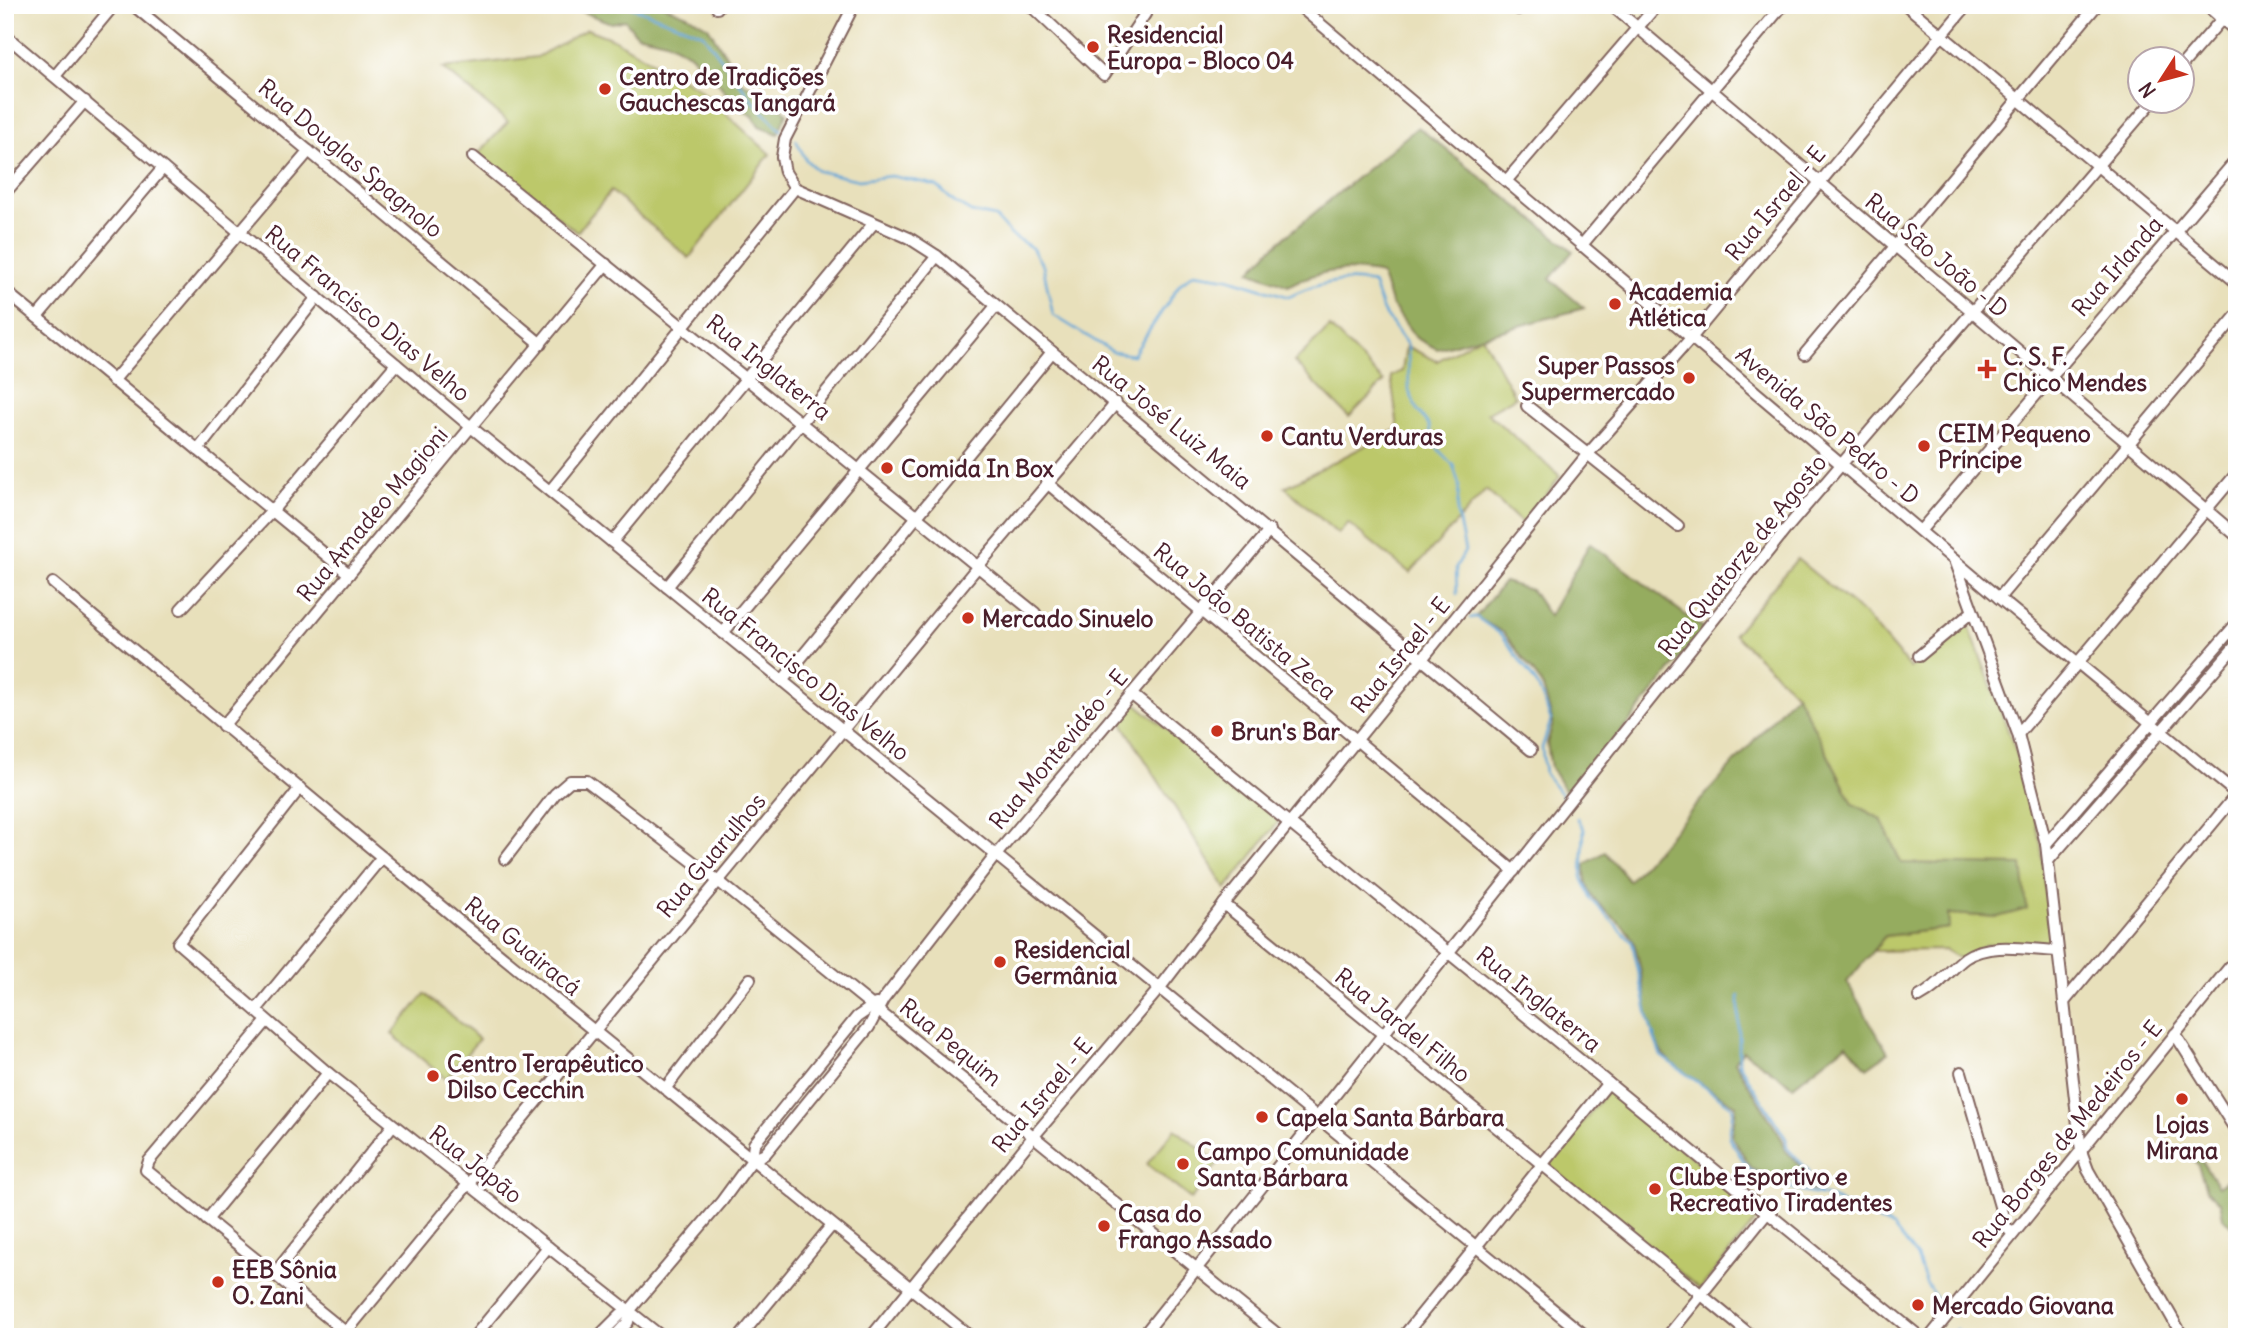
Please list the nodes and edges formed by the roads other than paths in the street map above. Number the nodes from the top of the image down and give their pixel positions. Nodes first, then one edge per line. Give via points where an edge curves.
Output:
1 (114, 5) edge
2 (133, 5) edge
3 (854, 5) edge
4 (1030, 5) edge
5 (1136, 5) edge
6 (1298, 5) edge
7 (1611, 5) edge
8 (1657, 5) edge
9 (1783, 5) edge
10 (1906, 5) edge
11 (1967, 5) edge
12 (2097, 5) edge
13 (2206, 5) edge
14 (2233, 7) edge
15 (2222, 19) junction
16 (1638, 28) junction
17 (2237, 32) edge
18 (1941, 35) junction
19 (6, 37) edge
20 (2196, 49) edge
21 (55, 76) junction
22 (1710, 91) junction
23 (2019, 100) junction
24 (85, 101) junction
25 (2139, 116) edge
26 (309, 151) junction
27 (473, 157) dead end
28 (2237, 159) edge
29 (2096, 167) junction
30 (163, 168) junction
31 (1507, 180) junction
32 (1819, 183) junction
33 (795, 188) junction
34 (5, 193) edge
35 (873, 224) junction
36 (240, 232) junction
37 (2175, 232) junction
38 (1581, 246) junction
39 (1894, 247) junction
40 (937, 257) junction
41 (606, 264) junction
42 (2237, 283) edge
43 (5, 291) edge
44 (317, 298) junction
45 (996, 306) junction
46 (1973, 313) junction
47 (2237, 315) edge
48 (37, 317) junction
49 (686, 326) junction
50 (1691, 338) junction
51 (541, 344) junction
52 (1052, 352) junction
53 (1805, 354) dead end
54 (396, 364) junction
55 (2048, 376) junction
56 (747, 377) junction
57 (113, 381) junction
58 (1116, 404) junction
59 (1527, 406) dead end
60 (802, 422) junction
61 (471, 427) junction
62 (2128, 444) junction
63 (198, 450) junction
64 (1587, 455) junction
65 (1843, 464) junction
66 (860, 469) junction
67 (2237, 473) edge
68 (1047, 483) junction
69 (550, 491) junction
70 (2206, 510) junction
71 (272, 511) junction
72 (918, 516) junction
73 (1678, 526) dead end
74 (1270, 530) junction
75 (1921, 530) junction
76 (2237, 536) edge
77 (611, 542) junction
78 (1953, 558) junction
79 (979, 565) junction
80 (349, 574) junction
81 (52, 583) dead end
82 (667, 587) junction
83 (1999, 598) junction
84 (181, 609) dead end
85 (1200, 612) junction
86 (1972, 612) junction
87 (1035, 613) dead end
88 (2237, 623) edge
89 (723, 633) junction
90 (2237, 644) edge
91 (2217, 646) junction
92 (2227, 655) junction
93 (1919, 656) dead end
94 (1424, 658) junction
95 (2078, 663) junction
96 (782, 681) junction
97 (1131, 694) junction
98 (2151, 724) junction
99 (223, 726) junction
100 (844, 731) junction
101 (2162, 733) junction
102 (2018, 734) junction
103 (1357, 741) junction
104 (1531, 750) dead end
105 (300, 788) junction
106 (2237, 794) edge
107 (1290, 822) junction
108 (2046, 844) junction
109 (995, 856) junction
110 (382, 857) junction
111 (505, 859) dead end
112 (2048, 861) junction
113 (1514, 871) junction
114 (717, 880) junction
115 (1224, 904) junction
116 (2058, 951) junction
117 (1449, 952) junction
118 (2237, 958) edge
119 (750, 979) dead end
120 (1159, 989) junction
121 (1919, 997) dead end
122 (2064, 1002) junction
123 (876, 1008) junction
124 (256, 1010) junction
125 (266, 1022) junction
126 (593, 1031) junction
127 (2175, 1034) junction
128 (1382, 1036) junction
129 (1961, 1072) dead end
130 (328, 1073) junction
131 (1608, 1083) junction
132 (665, 1089) junction
133 (1317, 1118) junction
134 (393, 1125) junction
135 (2237, 1132) edge
136 (1033, 1137) junction
137 (2081, 1151) junction
138 (752, 1160) junction
139 (1542, 1166) junction
140 (466, 1183) junction
141 (1767, 1213) junction
142 (206, 1220) junction
143 (832, 1224) junction
144 (2013, 1234) junction
145 (548, 1247) junction
146 (1476, 1247) junction
147 (1197, 1269) junction
148 (274, 1274) junction
149 (911, 1288) junction
150 (1701, 1294) junction
151 (629, 1310) junction
152 (346, 1335) edge
153 (474, 1337) edge
154 (598, 1337) edge
155 (614, 1337) edge
156 (662, 1337) edge
157 (740, 1337) edge
158 (871, 1337) edge
159 (971, 1337) edge
160 (1142, 1337) edge
161 (1281, 1337) edge
162 (1403, 1337) edge
163 (1587, 1337) edge
164 (1667, 1337) edge
165 (1753, 1337) edge
166 (1920, 1337) edge
167 (1930, 1337) edge
168 (2183, 1337) edge

1 - 21 street
2 - 26 street, Rua Douglas Spagnolo
3 - 33 street via 785,139 785,172
4 - 5 street via 1104,75 1145,14
6 - 31 street, Avenida São Pedro - D
7 - 16 street, Rua São João - D
8 - 16 street
9 - 22 street
10 - 18 street
11 - 18 street, Rua Israel - E
12 - 23 street
13 - 15 street
14 - 15 street
15 - 17 street
15 - 20 street
16 - 22 street, Rua São João - D
16 - 31 street
18 - 23 street
18 - 32 street, Rua Israel - E
19 - 21 street, Rua Francisco Dias Velho
21 - 24 street, Rua Francisco Dias Velho
22 - 32 street, Rua São João - D
22 - 38 street
23 - 29 street
23 - 39 street
24 - 30 street, Rua Francisco Dias Velho
24 - 34 street
25 - 29 street, Rua Quatorze de Agosto
26 - 36 street
26 - 51 street, Rua Douglas Spagnolo
27 - 41 street, Rua Inglaterra
28 - 37 street, Rua Irlanda
29 - 37 street
29 - 46 street, Rua Quatorze de Agosto
30 - 36 street, Rua Francisco Dias Velho
30 - 48 street
31 - 38 street, Avenida São Pedro - D
32 - 39 street, Rua São João - D
32 - 50 street, Rua Israel - E
33 - 35 street, Rua José Luiz Maia
33 - 49 street
35 - 40 street, Rua José Luiz Maia via 909,238
35 - 56 street
36 - 44 street, Rua Francisco Dias Velho
36 - 57 street
37 - 42 street
37 - 55 street, Rua Irlanda
38 - 50 street, Avenida São Pedro - D
39 - 46 street, Rua São João - D
39 - 53 street
40 - 45 street, Rua José Luiz Maia
40 - 60 street
41 - 49 street, Rua Inglaterra
41 - 51 street, Rua Amadeo Magioni
43 - 48 street
44 - 54 street, Rua Francisco Dias Velho
44 - 63 street
45 - 52 street, Rua José Luiz Maia
45 - 66 street
46 - 55 street, Rua São João - D
46 - 65 street, Rua Quatorze de Agosto
47 - 62 street
48 - 57 street
49 - 56 street, Rua Inglaterra
49 - 69 street
50 - 64 street, Rua Israel - E
50 - 65 street, Avenida São Pedro - D
51 - 61 street, Rua Amadeo Magioni
52 - 58 street, Rua José Luiz Maia
52 - 72 street
54 - 61 street, Rua Francisco Dias Velho
54 - 71 street
55 - 62 street, Rua São João - D
55 - 75 street, Rua Irlanda
56 - 60 street, Rua Inglaterra
56 - 77 street
57 - 63 street
58 - 68 street, Rua Guarulhos
58 - 74 street, Rua José Luiz Maia
59 - 64 street
60 - 66 street, Rua Inglaterra
60 - 82 street
61 - 69 street, Rua Francisco Dias Velho
61 - 80 street, Rua Amadeo Magioni
62 - 70 street, Rua São João - D
62 - 83 street
63 - 71 street
64 - 73 street
64 - 94 street, Rua Israel - E
65 - 75 street, Avenida São Pedro - D
65 - 113 street, Rua Quatorze de Agosto
66 - 72 street, Rua Inglaterra
66 - 89 street
67 - 70 street
68 - 79 street, Rua Guarulhos
68 - 85 street, Rua João Batista Zeca
69 - 77 street, Rua Francisco Dias Velho
70 - 76 street, Rua São João - D
70 - 95 street
71 - 80 street
71 - 84 street
72 - 79 street, Rua Inglaterra
72 - 96 street
74 - 85 street, Rua Montevidéo - E
74 - 94 street, Rua José Luiz Maia
75 - 78 street, Avenida São Pedro - D
77 - 82 street, Rua Francisco Dias Velho
78 - 83 street, Avenida São Pedro - D
78 - 86 street
79 - 87 street, Rua Inglaterra
79 - 100 street, Rua Guarulhos
80 - 99 street, Rua Amadeo Magioni
81 - 99 street, Rua Guairacá
82 - 89 street, Rua Francisco Dias Velho
83 - 95 street, Avenida São Pedro - D
85 - 97 street, Rua Montevidéo - E
85 - 103 street, Rua João Batista Zeca
86 - 93 street
86 - 102 street
88 - 91 street
89 - 96 street, Rua Francisco Dias Velho
90 - 92 street
91 - 92 street
91 - 98 street
92 - 101 street
94 - 103 street, Rua Israel - E
94 - 104 street, Rua José Luiz Maia
95 - 98 street, Avenida São Pedro - D
95 - 102 street
96 - 100 street, Rua Francisco Dias Velho
97 - 107 street, Rua Inglaterra
97 - 109 street, Rua Montevidéo - E
98 - 101 street, Avenida São Pedro - D
98 - 108 street
99 - 105 street, Rua Guairacá
100 - 109 street, Rua Francisco Dias Velho
100 - 114 street, Rua Guarulhos
101 - 106 street, Avenida São Pedro - D
101 - 112 street
102 - 108 street
103 - 107 street, Rua Israel - E
103 - 113 street, Rua João Batista Zeca
105 - 110 street, Rua Guairacá
105 - 124 street via 178,943
106 - 122 street
107 - 115 street, Rua Israel - E
107 - 117 street, Rua Inglaterra
108 - 112 street
109 - 120 street, Rua Francisco Dias Velho
109 - 123 street, Rua Montevidéo - E
110 - 124 street
110 - 126 street, Rua Guairacá
111 - 114 street, Rua Pequim via 555,794 570,781 587,780
112 - 116 street
113 - 117 street, Rua Quatorze de Agosto
114 - 123 street, Rua Pequim
114 - 126 street, Rua Guarulhos
115 - 120 street, Rua Israel - E
115 - 128 street, Rua Jardel Filho
116 - 121 street via 1987,948 1965,958 1948,978
116 - 122 street
117 - 128 street, Rua Quatorze de Agosto
117 - 131 street, Rua Inglaterra
118 - 127 street, Rua Borges de Medeiros - E
119 - 132 street
120 - 133 street, Rua Francisco Dias Velho
120 - 136 street, Rua Israel - E
122 - 137 street
123 - 136 street, Rua Pequim
123 - 138 street, Rua Montevidéo - E via 765,1154
124 - 125 street, Rua Japão
125 - 130 street, Rua Japão
125 - 142 street via 145,1170
126 - 132 street, Rua Guairacá
126 - 140 street, Rua Guarulhos
127 - 135 street
127 - 137 street, Rua Borges de Medeiros - E
128 - 133 street, Rua Quatorze de Agosto
128 - 139 street, Rua Jardel Filho
129 - 144 street via 2006,1227
130 - 134 street, Rua Japão
130 - 142 street
131 - 139 street
131 - 141 street, Rua Inglaterra
132 - 138 street, Rua Guairacá
133 - 146 street, Rua Francisco Dias Velho
133 - 147 street, Rua Quatorze de Agosto
134 - 140 street, Rua Japão
134 - 148 street
136 - 147 street, Rua Pequim
136 - 149 street, Rua Israel - E
137 - 144 street, Rua Borges de Medeiros - E
137 - 168 street
138 - 143 street, Rua Guairacá
138 - 151 street, Rua Montevidéo - E
139 - 146 street
139 - 150 street, Rua Jardel Filho
140 - 145 street, Rua Japão
140 - 152 street, Rua Guarulhos
141 - 150 street
141 - 166 street, Rua Inglaterra
142 - 148 street
143 - 149 street, Rua Guairacá
143 - 157 street
144 - 167 street, Rua Borges de Medeiros - E
145 - 151 street, Rua Japão
145 - 153 street
146 - 162 street
146 - 163 street, Rua Francisco Dias Velho
147 - 160 street, Rua Quatorze de Agosto
147 - 161 street, Rua Pequim
148 - 152 street
149 - 158 street, Rua Israel - E
149 - 159 street, Rua Guairacá
150 - 164 street
150 - 165 street, Rua Jardel Filho
151 - 154 street, Rua Montevidéo - E
151 - 155 street, Rua Montevidéo - E via 628,1322
151 - 156 street, Rua Japão

